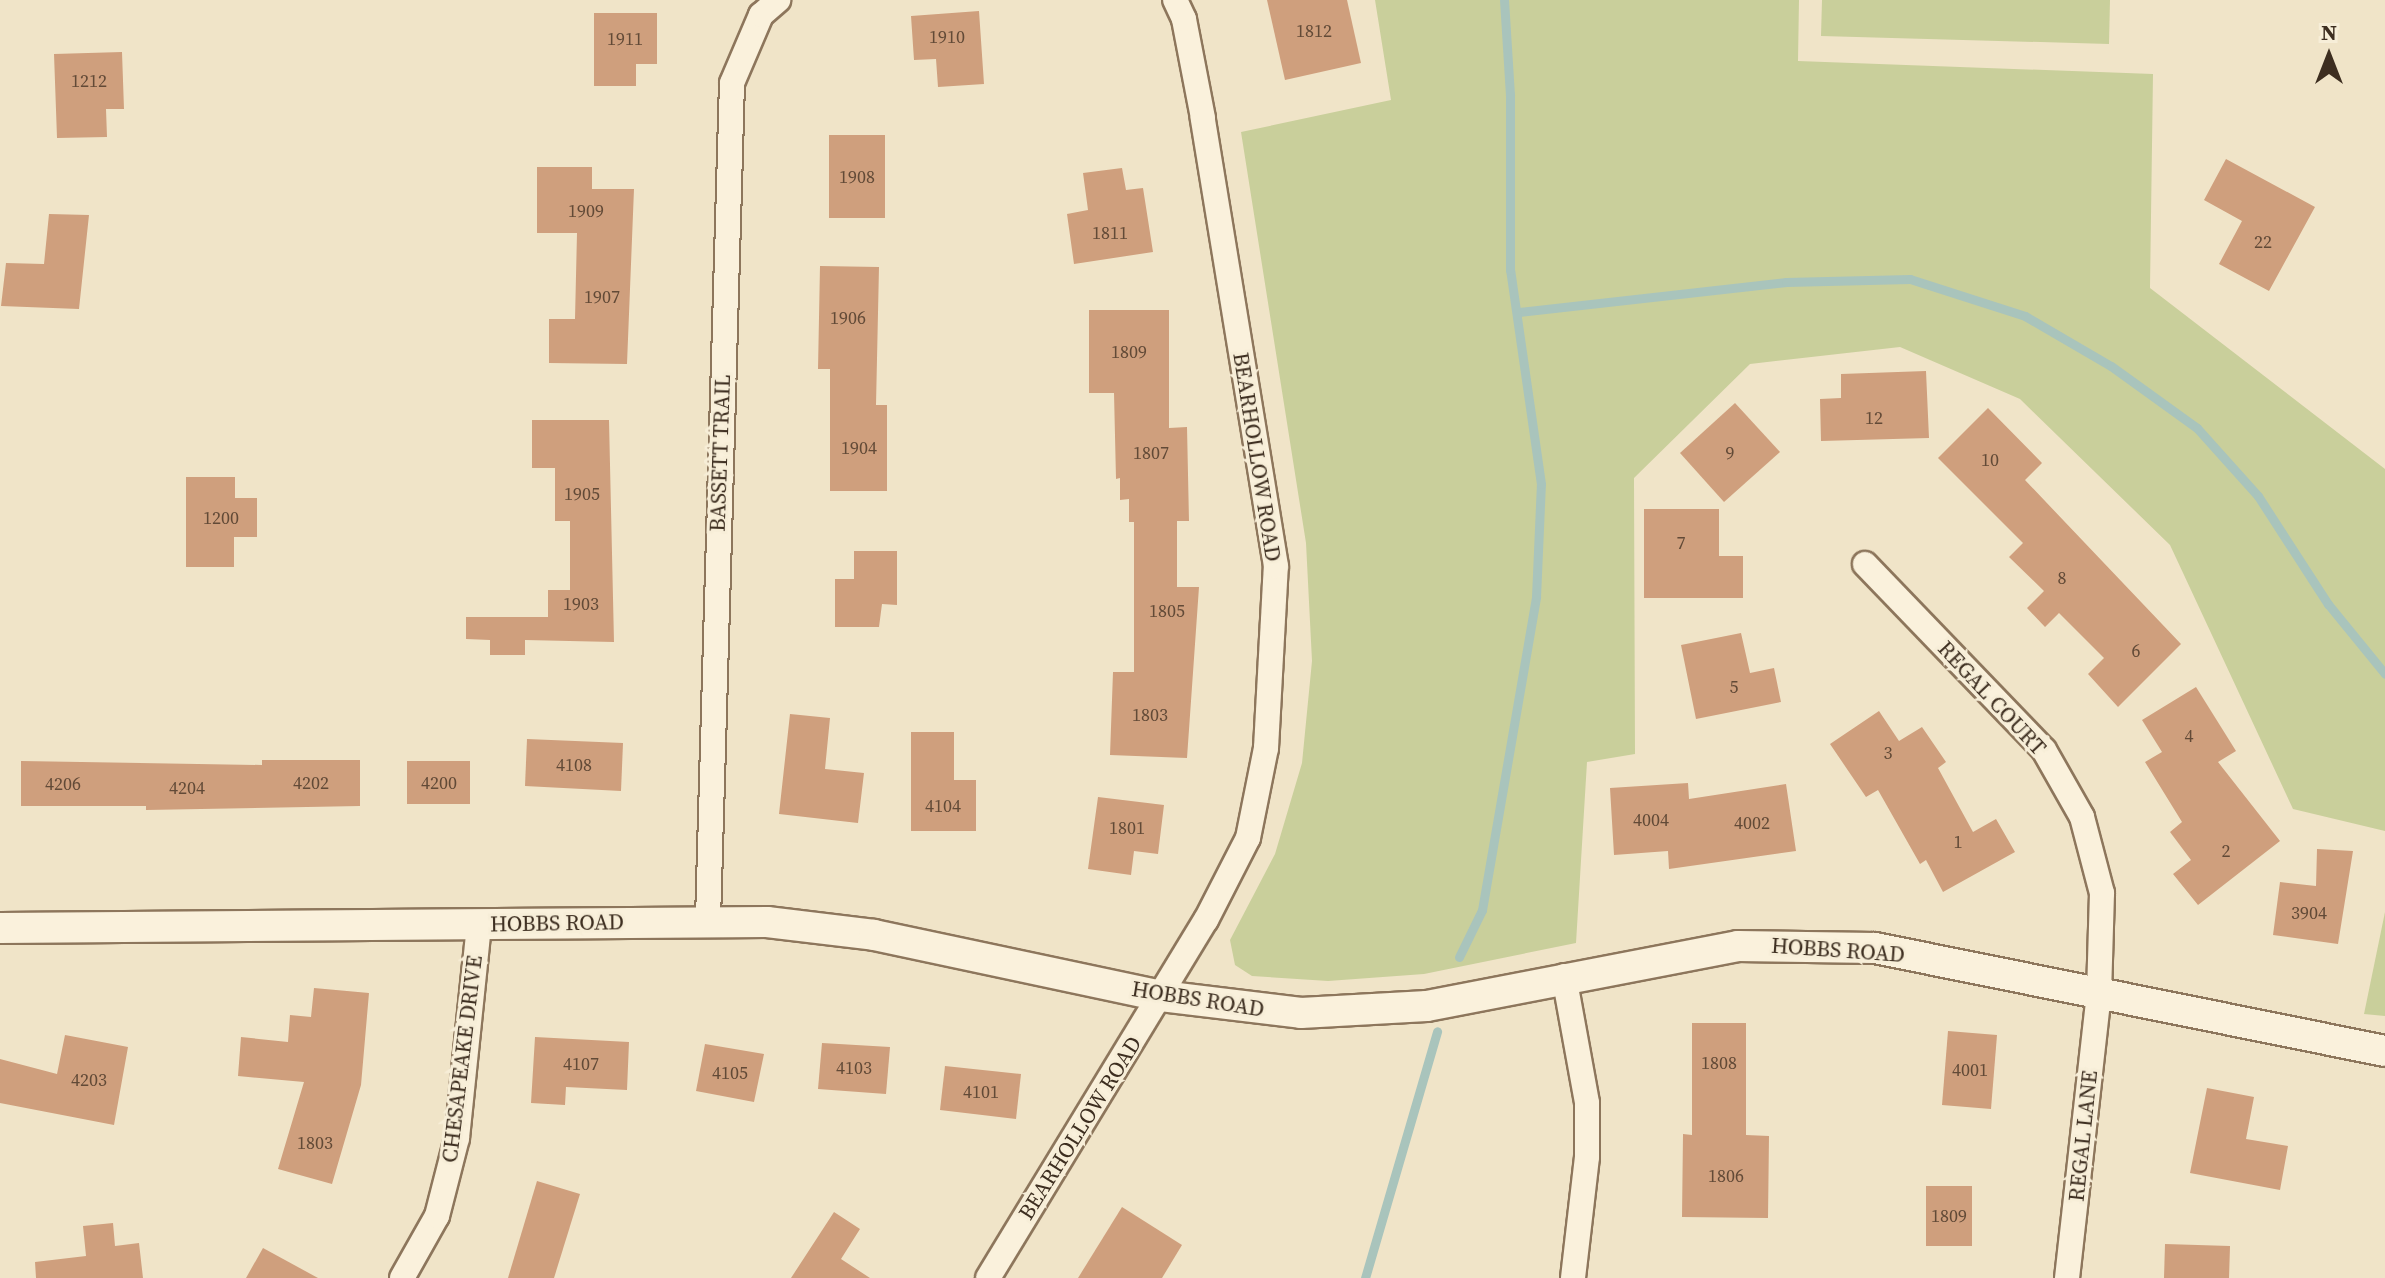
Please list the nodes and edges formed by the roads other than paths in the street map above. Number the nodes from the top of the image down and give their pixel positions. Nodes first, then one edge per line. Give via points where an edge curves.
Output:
1 (778, 0) edge
2 (1175, 0) edge
3 (1865, 564) dead end
4 (708, 920) junction
5 (479, 925) junction
6 (0, 928) edge
7 (1564, 976) junction
8 (2099, 993) junction
9 (1161, 996) junction
10 (2385, 1051) edge
11 (402, 1278) edge
12 (988, 1278) edge
13 (1573, 1278) edge
14 (2067, 1278) edge

1 - 4 street, BASSETT TRAIL via 761,15 732,83
2 - 9 street, BEARHOLLOW ROAD via 1184,19 1203,118 1276,566 1266,748 1248,838
3 - 8 street, REGAL COURT via 2044,750 2082,817 2102,893
4 - 5 street, HOBBS ROAD
4 - 9 street, HOBBS ROAD via 874,935
5 - 6 street, HOBBS ROAD
5 - 11 street, CHESAPEAKE DRIVE via 457,1138 437,1216
7 - 8 street, HOBBS ROAD via 1675,954 1793,944 1875,948
7 - 9 street, HOBBS ROAD via 1427,1006 1347,1012 1254,1010
7 - 13 street via 1587,1103 1587,1157
8 - 10 street, HOBBS ROAD
8 - 14 street, REGAL LANE
9 - 12 street, BEARHOLLOW ROAD

